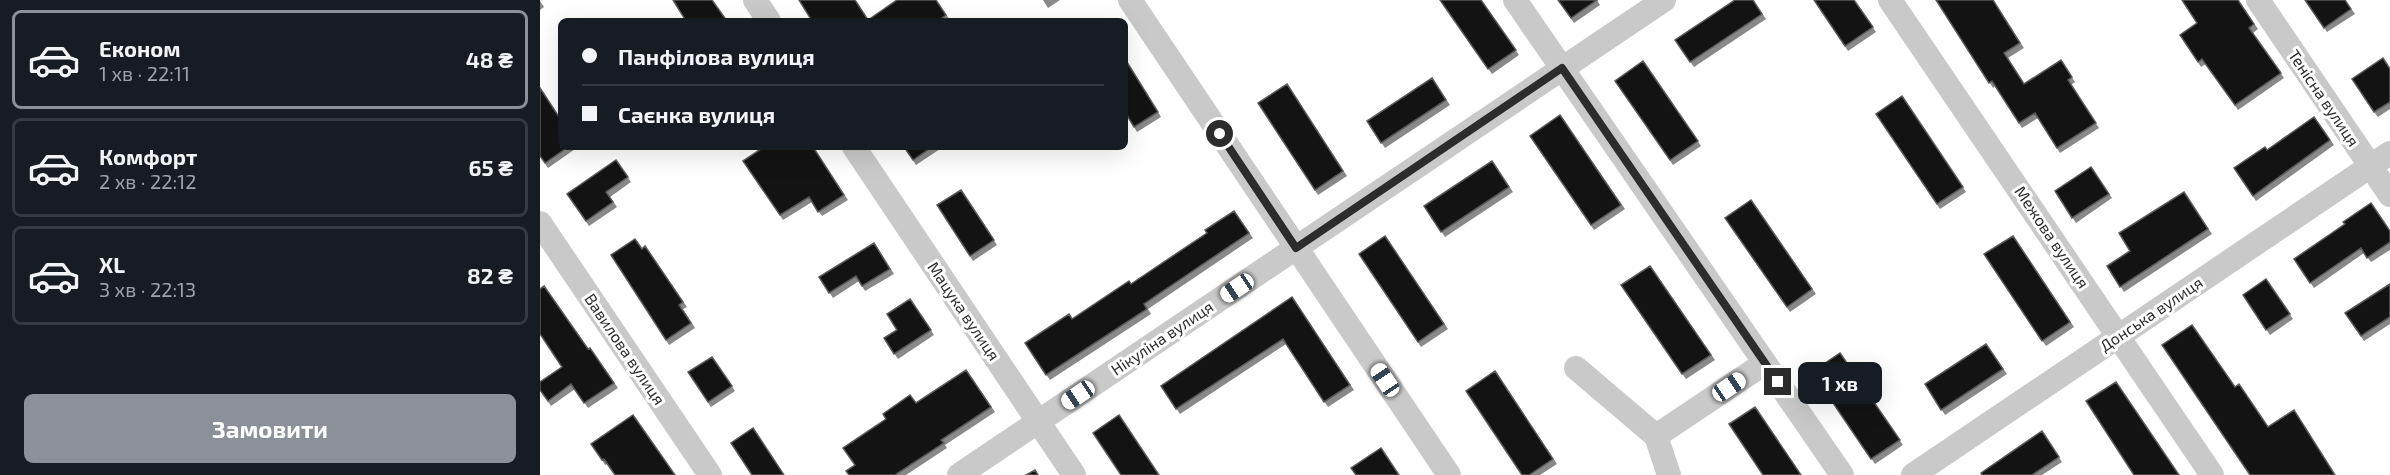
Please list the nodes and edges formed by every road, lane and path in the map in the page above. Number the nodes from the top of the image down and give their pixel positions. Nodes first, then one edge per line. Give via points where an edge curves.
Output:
1 (755, 0) edge
2 (1130, 0) edge
3 (1515, 0) edge
4 (1664, 0) edge
5 (1890, 0) edge
6 (2259, 0) edge
7 (767, 18) edge
8 (1562, 68) junction
9 (856, 150) edge
10 (2380, 160) edge
11 (2390, 195) edge
12 (540, 223) edge
13 (1296, 248) junction
14 (2119, 336) junction
15 (1765, 363) junction
16 (1576, 368) dead end
17 (1038, 422) junction
18 (1656, 436) junction
19 (710, 475) edge
20 (959, 475) edge
21 (1074, 475) edge
22 (1449, 475) edge
23 (1670, 475) edge
24 (1842, 475) edge
25 (1913, 475) edge
26 (2212, 475) edge

1 - 7 street
2 - 13 street
3 - 8 street
4 - 8 street, Нікуліна вулиця
5 - 14 street, Межова вулиця
6 - 10 street, Тенісна вулиця
8 - 13 street, Нікуліна вулиця
8 - 15 street
9 - 17 street, Мацука вулиця
10 - 11 street, Тенісна вулиця
10 - 14 street, Донська вулиця
12 - 19 street, Вавилова вулиця
13 - 17 street, Нікуліна вулиця
13 - 22 street
14 - 25 street, Донська вулиця
14 - 26 street, Межова вулиця
15 - 18 street
15 - 24 street
16 - 18 street
17 - 20 street, Нікуліна вулиця
17 - 21 street, Мацука вулиця
18 - 23 street

